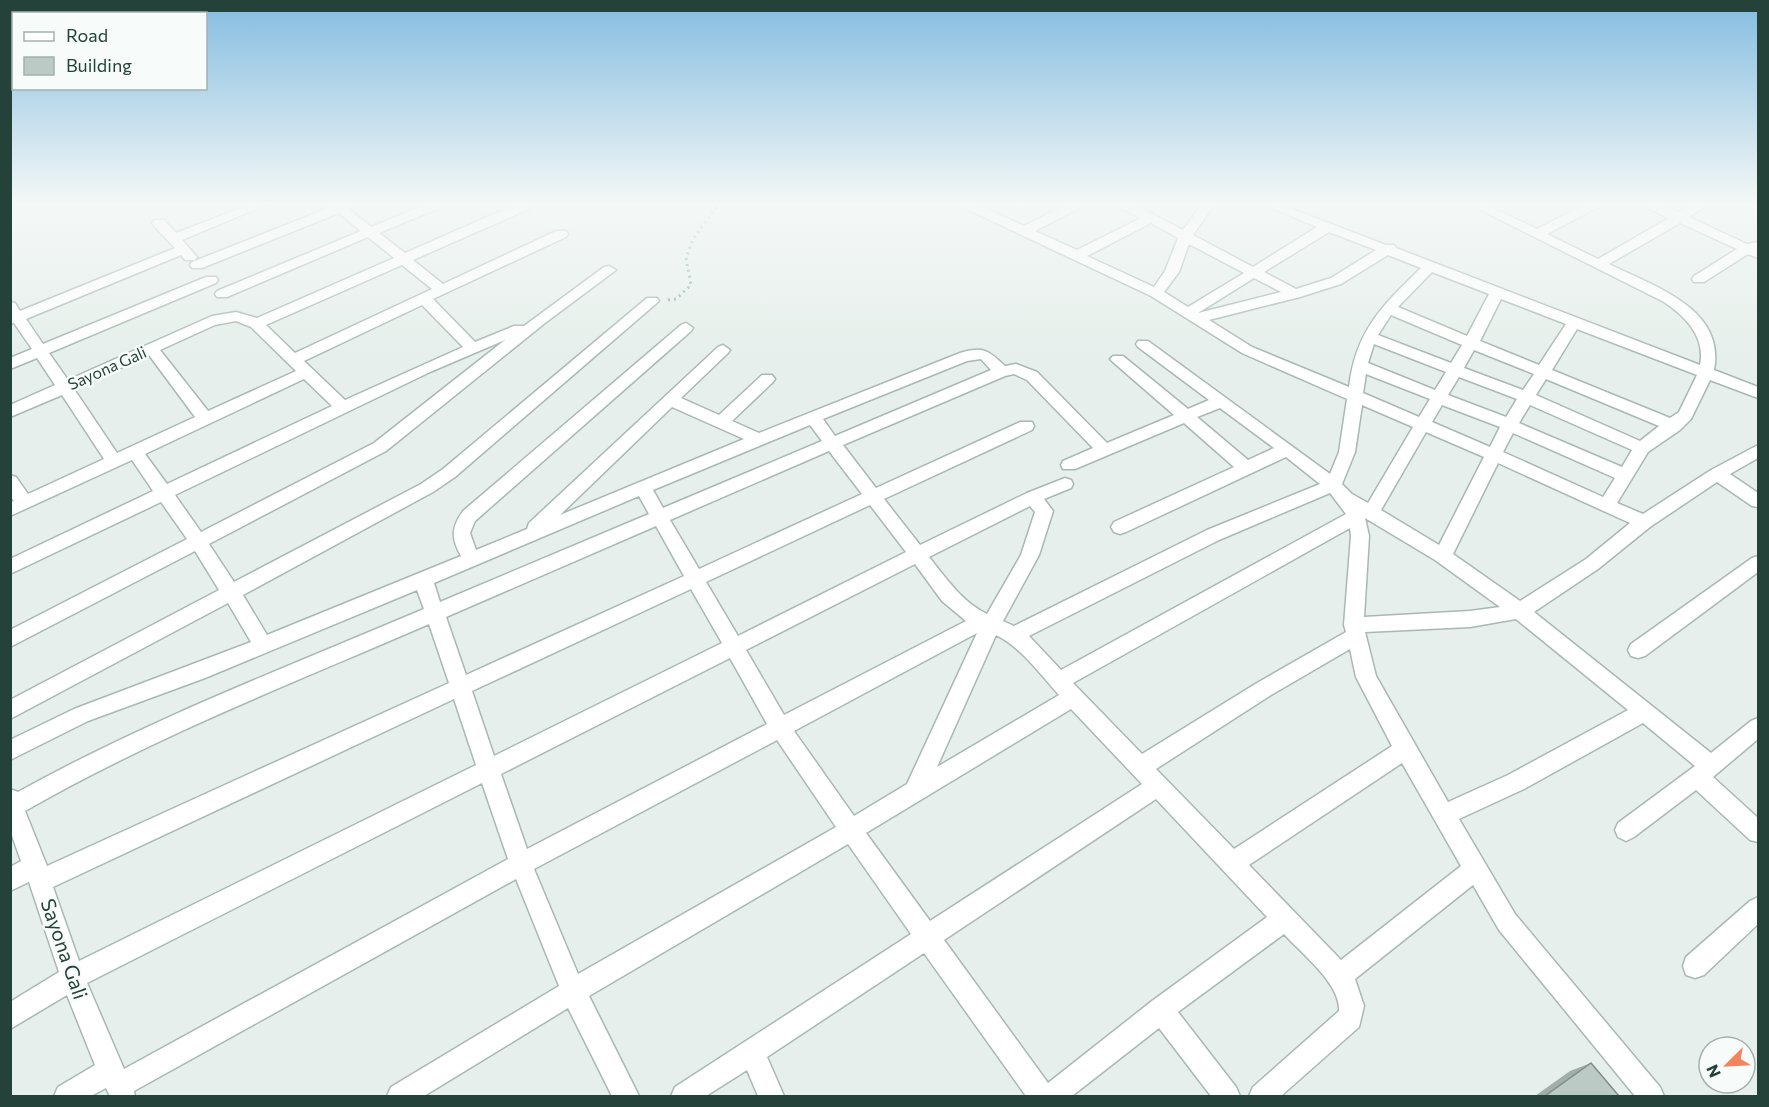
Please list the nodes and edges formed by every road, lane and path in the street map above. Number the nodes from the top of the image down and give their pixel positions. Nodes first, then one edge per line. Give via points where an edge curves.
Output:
1 (171, 255) edge
2 (187, 255) edge
3 (222, 255) edge
4 (315, 255) edge
5 (398, 255) edge
6 (414, 255) edge
7 (517, 255) edge
8 (688, 255) edge
9 (1073, 255) edge
10 (1178, 255) edge
11 (1221, 255) edge
12 (1283, 255) edge
13 (1378, 255) edge
14 (1405, 255) edge
15 (1580, 255) edge
16 (1615, 255) edge
17 (1743, 255) edge
18 (1076, 256) joint
19 (404, 259) junction
20 (1599, 264) junction
21 (197, 265) junction
22 (1431, 265) junction
23 (609, 270) dead end
24 (1255, 272) junction
25 (1699, 279) dead end
26 (211, 280) junction
27 (442, 290) junction
28 (1498, 291) junction
29 (1156, 293) junction
30 (222, 294) junction
31 (1295, 294) junction
32 (424, 298) junction
33 (652, 301) joint
34 (1389, 309) junction
35 (13, 314) edge
36 (240, 315) junction
37 (1193, 316) junction
38 (540, 320) junction
39 (1575, 321) junction
40 (256, 324) junction
41 (686, 328) dead end
42 (1369, 337) junction
43 (1472, 342) junction
44 (1143, 344) dead end
45 (151, 348) junction
46 (473, 348) junction
47 (723, 350) dead end
48 (40, 351) junction
49 (1118, 359) dead end
50 (293, 360) junction
51 (10, 364) edge
52 (1360, 366) junction
53 (1455, 370) junction
54 (1002, 371) junction
55 (1543, 371) junction
56 (306, 372) junction
57 (1706, 372) junction
58 (767, 379) dead end
59 (66, 387) junction
60 (1758, 393) edge
61 (1440, 397) junction
62 (1526, 397) junction
63 (1357, 398) junction
64 (671, 400) junction
65 (1221, 401) junction
66 (343, 407) junction
67 (10, 412) edge
68 (1187, 417) junction
69 (813, 418) junction
70 (205, 419) junction
71 (721, 422) junction
72 (1423, 425) junction
73 (1509, 425) junction
74 (1026, 426) dead end
75 (1674, 426) junction
76 (759, 439) junction
77 (831, 442) junction
78 (1642, 448) junction
79 (1287, 449) junction
80 (1106, 450) junction
81 (1758, 451) edge
82 (135, 452) junction
83 (1492, 454) junction
84 (114, 461) junction
85 (1247, 468) junction
86 (1717, 474) junction
87 (1625, 475) junction
88 (10, 481) edge
89 (643, 488) junction
90 (165, 493) junction
91 (874, 497) junction
92 (1033, 497) junction
93 (1758, 501) edge
94 (1351, 503) junction
95 (1607, 505) junction
96 (17, 507) edge
97 (657, 516) junction
98 (1644, 522) junction
99 (1120, 527) dead end
100 (527, 536) junction
101 (200, 542) junction
102 (918, 556) junction
103 (1442, 557) junction
104 (472, 558) junction
105 (1758, 563) edge
106 (10, 567) edge
107 (423, 579) junction
108 (695, 579) junction
109 (233, 592) junction
110 (1520, 611) junction
111 (434, 612) junction
112 (987, 622) junction
113 (1355, 630) junction
114 (1014, 635) junction
115 (10, 639) edge
116 (263, 646) junction
117 (733, 649) junction
118 (1638, 650) dead end
119 (460, 686) junction
120 (1066, 689) junction
121 (10, 710) edge
122 (1644, 712) junction
123 (780, 727) junction
124 (1758, 727) edge
125 (1405, 749) junction
126 (10, 751) edge
127 (1140, 766) junction
128 (488, 768) junction
129 (1704, 772) junction
130 (1158, 786) junction
131 (915, 791) junction
132 (12, 803) edge
133 (1444, 814) junction
134 (850, 830) junction
135 (1626, 830) dead end
136 (1758, 832) edge
137 (1233, 863) junction
138 (521, 864) junction
139 (1475, 869) junction
140 (38, 873) junction
141 (10, 880) edge
142 (1758, 909) edge
143 (1284, 919) junction
144 (927, 938) junction
145 (1695, 966) dead end
146 (1340, 976) junction
147 (71, 978) junction
148 (573, 991) junction
149 (1161, 1010) junction
150 (10, 1017) edge
151 (752, 1052) junction
152 (117, 1084) edge
153 (67, 1096) edge
154 (400, 1096) edge
155 (626, 1096) edge
156 (684, 1096) edge
157 (771, 1096) edge
158 (1041, 1096) edge
159 (1052, 1096) edge
160 (1227, 1096) edge
161 (1262, 1096) edge
162 (1651, 1096) edge

1 - 35 street
2 - 21 street
3 - 21 street
4 - 30 street
5 - 19 street
6 - 19 street
7 - 27 street
8 - 33 path via 691,285 676,299
9 - 18 street
10 - 29 street via 1172,272
11 - 24 street
12 - 24 street
13 - 31 street via 1336,280
14 - 22 street
15 - 20 street
16 - 20 street
17 - 25 street
18 - 29 street
19 - 27 street
19 - 40 street
20 - 57 street via 1686,310 1699,324 1706,342
21 - 26 street
22 - 28 street
22 - 34 street
23 - 38 street
24 - 31 street
24 - 37 street
26 - 30 street
26 - 48 street
27 - 32 street
28 - 39 street
28 - 43 street
29 - 37 street
30 - 36 street
31 - 37 street
32 - 46 street
32 - 50 street
33 - 109 street via 449,473 385,512
34 - 42 street
34 - 43 street
35 - 48 street
36 - 40 street
36 - 45 street, Sayona Gali via 227,316
37 - 63 street via 1247,350
38 - 46 street
38 - 101 street via 380,447
39 - 55 street
39 - 57 street
40 - 50 street
41 - 104 street via 469,516 460,532
42 - 52 street
42 - 53 street
43 - 53 street
43 - 55 street
44 - 65 street
45 - 59 street, Sayona Gali
45 - 70 street
46 - 66 street
47 - 64 street
48 - 51 street
48 - 59 street
49 - 68 street
50 - 56 street
52 - 61 street
52 - 63 street
53 - 61 street
53 - 62 street
54 - 69 street via 988,356 974,354
54 - 77 street
54 - 80 street via 1016,369 1032,376
55 - 62 street
55 - 75 street
56 - 66 street
56 - 70 street
57 - 60 street
57 - 75 street via 1685,415
58 - 71 street
59 - 67 street, Sayona Gali
59 - 84 street
61 - 72 street
61 - 73 street
62 - 73 street
62 - 78 street
63 - 72 street
63 - 94 street via 1345,461
64 - 71 street
64 - 100 street
65 - 68 street
65 - 79 street
66 - 90 street
68 - 80 street
68 - 85 street
69 - 76 street
69 - 77 street
70 - 82 street
71 - 76 street
72 - 83 street
72 - 94 street
73 - 83 street
73 - 87 street
74 - 91 street
75 - 78 street
76 - 89 street
77 - 91 street
77 - 97 street
78 - 87 street
79 - 85 street
79 - 94 street
80 - 92 street
81 - 86 street
82 - 84 street
82 - 90 street
83 - 95 street
83 - 103 street
84 - 96 street
85 - 99 street
86 - 93 street
86 - 98 street
87 - 95 street
88 - 96 street
89 - 97 street
89 - 100 street
90 - 101 street
90 - 106 street
91 - 102 street
91 - 108 street
92 - 102 street
92 - 112 street via 1044,511 1039,534 1028,560
94 - 103 street
94 - 113 street via 1360,536
94 - 114 street via 1213,535
94 - 120 street
95 - 98 street
97 - 108 street
97 - 111 street
98 - 110 street via 1592,564
100 - 104 street
101 - 109 street
101 - 115 street
102 - 112 street via 954,601
102 - 117 street
103 - 110 street
104 - 107 street
105 - 118 street
107 - 111 street
107 - 116 street
108 - 117 street
108 - 119 street
109 - 116 street
109 - 121 street
110 - 113 street via 1470,620
110 - 122 street
111 - 119 street
111 - 132 street via 174,724
112 - 114 street
112 - 123 street
112 - 131 street
113 - 125 street via 1366,677
113 - 127 street
114 - 120 street
116 - 126 street via 81,715
117 - 123 street
117 - 128 street
119 - 128 street
119 - 140 street
120 - 127 street
120 - 131 street
122 - 129 street
122 - 133 street via 1516,782
123 - 134 street
123 - 138 street
124 - 129 street
125 - 133 street
125 - 137 street
127 - 130 street
128 - 138 street
128 - 147 street
129 - 135 street
129 - 136 street
130 - 137 street
130 - 144 street
131 - 134 street
132 - 140 street, Sayona Gali
133 - 139 street
134 - 144 street
134 - 148 street
137 - 143 street
138 - 148 street
138 - 152 street
139 - 146 street
139 - 162 street via 1507,922
140 - 141 street
140 - 147 street, Sayona Gali
142 - 145 street
143 - 146 street
143 - 149 street
144 - 151 street
144 - 158 street
146 - 161 street via 1354,1007 1350,1018
147 - 150 street
147 - 152 street, Sayona Gali
148 - 154 street
148 - 155 street
149 - 159 street
149 - 160 street
151 - 156 street
151 - 157 street
152 - 153 street

